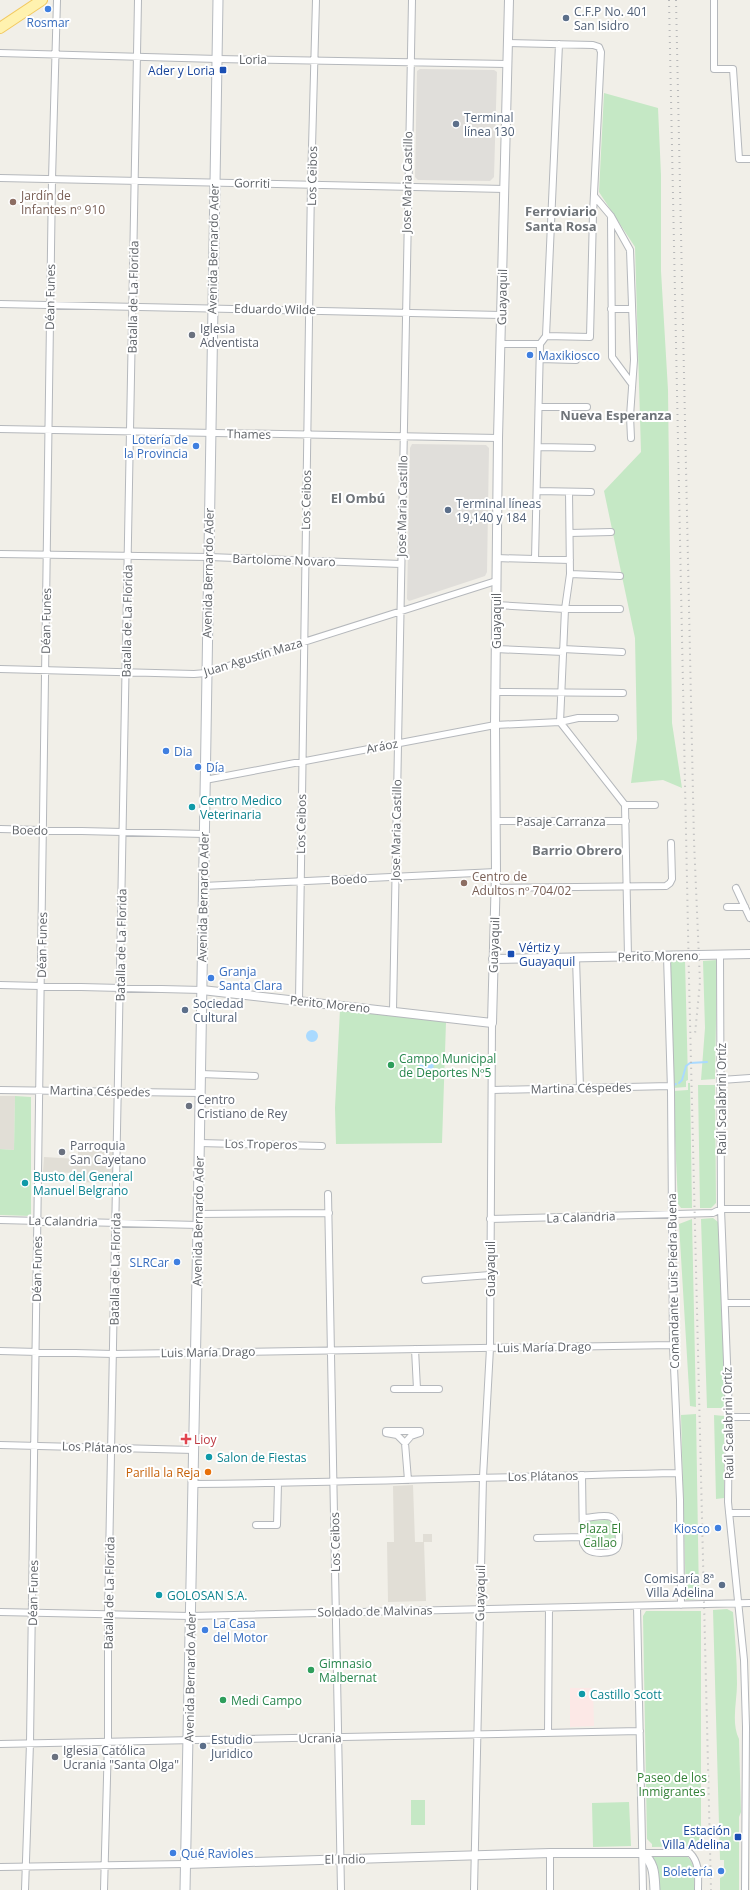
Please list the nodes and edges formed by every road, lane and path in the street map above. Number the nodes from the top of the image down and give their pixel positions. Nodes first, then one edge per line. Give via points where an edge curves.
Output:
1 (32, 0) edge
2 (42, 0) edge
3 (57, 0) edge
4 (138, 0) edge
5 (218, 0) edge
6 (316, 0) edge
7 (412, 0) edge
8 (508, 0) edge
9 (714, 0) edge
10 (0, 21) edge
11 (0, 28) edge
12 (507, 43) junction
13 (559, 44) junction
14 (0, 53) edge
15 (56, 54) junction
16 (137, 57) junction
17 (218, 59) junction
18 (314, 60) junction
19 (410, 62) junction
20 (507, 64) junction
21 (750, 159) edge
22 (0, 178) edge
23 (52, 179) junction
24 (135, 180) junction
25 (215, 182) junction
26 (311, 184) junction
27 (407, 186) junction
28 (505, 189) junction
29 (595, 197) junction
30 (611, 216) junction
31 (0, 304) edge
32 (50, 305) junction
33 (133, 306) junction
34 (212, 308) junction
35 (611, 309) junction
36 (632, 309) junction
37 (309, 310) junction
38 (405, 312) junction
39 (501, 315) junction
40 (546, 336) junction
41 (501, 344) junction
42 (540, 344) junction
43 (540, 359) junction
44 (576, 360) dead end
45 (632, 384) junction
46 (539, 407) junction
47 (587, 407) dead end
48 (0, 429) edge
49 (49, 430) junction
50 (130, 432) junction
51 (210, 433) junction
52 (307, 435) junction
53 (403, 436) junction
54 (498, 438) junction
55 (631, 438) dead end
56 (538, 447) junction
57 (592, 448) dead end
58 (537, 492) junction
59 (569, 492) junction
60 (591, 492) dead end
61 (611, 532) dead end
62 (570, 533) junction
63 (0, 554) edge
64 (47, 554) junction
65 (129, 556) junction
66 (209, 557) junction
67 (496, 558) junction
68 (535, 559) junction
69 (570, 560) junction
70 (305, 562) junction
71 (401, 564) junction
72 (570, 574) junction
73 (620, 576) dead end
74 (496, 581) junction
75 (496, 605) junction
76 (565, 609) junction
77 (620, 609) dead end
78 (400, 613) junction
79 (304, 642) junction
80 (496, 649) junction
81 (563, 650) junction
82 (622, 652) dead end
83 (0, 669) edge
84 (45, 670) junction
85 (126, 672) junction
86 (206, 673) junction
87 (495, 692) junction
88 (561, 692) junction
89 (623, 694) dead end
90 (615, 718) dead end
91 (560, 722) junction
92 (495, 725) junction
93 (398, 743) junction
94 (302, 761) junction
95 (204, 780) junction
96 (625, 805) junction
97 (655, 805) dead end
98 (495, 821) junction
99 (626, 821) junction
100 (0, 829) edge
101 (43, 830) junction
102 (123, 832) junction
103 (204, 834) junction
104 (671, 843) dead end
105 (496, 872) junction
106 (395, 877) junction
107 (300, 881) junction
108 (203, 886) junction
109 (627, 886) junction
110 (496, 888) junction
111 (736, 888) dead end
112 (727, 907) dead end
113 (745, 907) junction
114 (750, 918) edge
115 (750, 954) edge
116 (720, 955) junction
117 (667, 956) junction
118 (628, 957) junction
119 (576, 958) junction
120 (493, 959) junction
121 (0, 985) edge
122 (41, 986) junction
123 (120, 988) junction
124 (202, 990) junction
125 (299, 1001) junction
126 (393, 1011) junction
127 (492, 1023) junction
128 (201, 1074) junction
129 (255, 1076) dead end
130 (750, 1078) edge
131 (720, 1080) junction
132 (670, 1086) junction
133 (580, 1088) junction
134 (0, 1090) edge
135 (40, 1090) junction
136 (492, 1090) junction
137 (117, 1092) junction
138 (201, 1093) junction
139 (200, 1143) junction
140 (322, 1146) dead end
141 (328, 1194) dead end
142 (721, 1209) junction
143 (750, 1209) edge
144 (329, 1213) junction
145 (198, 1214) junction
146 (672, 1214) junction
147 (490, 1219) junction
148 (0, 1220) edge
149 (38, 1221) junction
150 (116, 1223) junction
151 (198, 1224) junction
152 (490, 1275) junction
153 (425, 1280) dead end
154 (725, 1303) junction
155 (750, 1303) edge
156 (673, 1345) junction
157 (490, 1348) junction
158 (416, 1349) junction
159 (331, 1350) junction
160 (0, 1351) edge
161 (36, 1352) junction
162 (196, 1353) junction
163 (113, 1354) junction
164 (440, 1388) dead end
165 (394, 1389) dead end
166 (417, 1389) junction
167 (729, 1417) junction
168 (750, 1417) edge
169 (405, 1443) junction
170 (0, 1444) edge
171 (35, 1445) junction
172 (112, 1448) junction
173 (194, 1450) junction
174 (678, 1473) junction
175 (582, 1475) junction
176 (483, 1477) junction
177 (408, 1480) junction
178 (334, 1482) junction
179 (278, 1483) junction
180 (194, 1484) junction
181 (729, 1513) junction
182 (750, 1513) edge
183 (583, 1518) junction
184 (256, 1525) dead end
185 (583, 1537) junction
186 (537, 1538) dead end
187 (739, 1603) junction
188 (750, 1603) edge
189 (681, 1605) junction
190 (637, 1606) junction
191 (549, 1608) junction
192 (480, 1609) junction
193 (0, 1612) edge
194 (336, 1612) junction
195 (32, 1613) junction
196 (108, 1615) junction
197 (190, 1616) junction
198 (748, 1727) edge
199 (640, 1731) junction
200 (548, 1733) junction
201 (478, 1734) junction
202 (338, 1737) junction
203 (189, 1740) junction
204 (108, 1741) junction
205 (30, 1743) junction
206 (0, 1744) edge
207 (747, 1852) edge
208 (550, 1853) junction
209 (642, 1853) junction
210 (474, 1856) junction
211 (341, 1859) junction
212 (185, 1864) junction
213 (105, 1865) junction
214 (25, 1867) junction
215 (0, 1868) edge
216 (25, 1890) edge
217 (104, 1890) edge
218 (185, 1890) edge
219 (341, 1890) edge
220 (474, 1890) edge
221 (550, 1890) edge
222 (643, 1890) edge
223 (655, 1890) edge
224 (698, 1890) edge
225 (745, 1890) edge

1 - 10 main road
2 - 11 main road
3 - 15 street, Déan Funes
4 - 16 street, Batalla de La Florida
5 - 17 main road, Avenida Bernardo Ader
6 - 18 street, Los Ceibos
7 - 19 street, Jose Maria Castillo
8 - 12 street, Guayaquil
9 - 21 street via 714,69 733,69 739,159
12 - 13 street
12 - 20 street, Guayaquil
13 - 29 street via 593,44 601,52
13 - 40 street
14 - 15 street, Loria
15 - 16 street, Loria
15 - 23 street, Déan Funes
16 - 17 street, Loria
16 - 24 street, Batalla de La Florida
17 - 18 street, Loria
17 - 25 main road, Avenida Bernardo Ader
18 - 19 street, Loria
18 - 26 street, Los Ceibos
19 - 20 street, Loria
19 - 27 street, Jose Maria Castillo
20 - 28 street, Guayaquil
22 - 23 street, Gorriti
23 - 24 street, Gorriti
23 - 32 street, Déan Funes
24 - 25 street, Gorriti
24 - 33 street, Batalla de La Florida
25 - 26 street, Gorriti
25 - 34 main road, Avenida Bernardo Ader
26 - 27 street, Gorriti
26 - 37 street, Los Ceibos
27 - 28 street, Gorriti
27 - 38 street, Jose Maria Castillo
28 - 39 street, Guayaquil
29 - 30 street
29 - 40 street via 590,337
30 - 35 street
30 - 36 street via 630,250
31 - 32 street, Eduardo Wilde
32 - 33 street, Eduardo Wilde
32 - 49 street, Déan Funes
33 - 34 street, Eduardo Wilde
33 - 50 street, Batalla de La Florida
34 - 37 street, Eduardo Wilde
34 - 51 main road, Avenida Bernardo Ader
35 - 36 street
35 - 45 street via 612,357
36 - 45 street
37 - 38 street, Eduardo Wilde
37 - 52 street, Los Ceibos
38 - 39 street, Eduardo Wilde
38 - 53 street, Jose Maria Castillo
39 - 41 street, Guayaquil
40 - 42 street
41 - 42 street
41 - 54 street, Guayaquil
42 - 43 street
43 - 44 street
43 - 46 street
45 - 55 street
46 - 47 street
46 - 56 street
48 - 49 street, Thames
49 - 50 street, Thames
49 - 64 street, Déan Funes
50 - 51 street, Thames
50 - 65 street, Batalla de La Florida
51 - 52 street, Thames
51 - 66 main road, Avenida Bernardo Ader
52 - 53 street, Thames
52 - 70 street, Los Ceibos
53 - 54 street, Thames
53 - 71 street, Jose Maria Castillo
54 - 67 street, Guayaquil
56 - 57 street
56 - 58 street
58 - 59 street
58 - 68 street
59 - 60 street
59 - 62 street
61 - 62 street
62 - 69 street
63 - 64 street, Bartolome Novaro
64 - 65 street, Bartolome Novaro
64 - 84 street, Déan Funes
65 - 66 street, Bartolome Novaro
65 - 85 street, Batalla de La Florida
66 - 70 street, Bartolome Novaro
66 - 86 main road, Avenida Bernardo Ader
67 - 68 street
67 - 74 street, Guayaquil
68 - 69 street
69 - 72 street
70 - 71 street, Bartolome Novaro
70 - 79 street, Los Ceibos
71 - 78 street, Jose Maria Castillo
72 - 73 street
72 - 76 street
74 - 75 street, Guayaquil
74 - 78 street, Juan Agustín Maza
75 - 76 street
75 - 80 street, Guayaquil
76 - 77 street
76 - 81 street
78 - 79 street, Juan Agustín Maza
78 - 93 street, Jose Maria Castillo
79 - 86 street, Juan Agustín Maza
79 - 94 street, Los Ceibos
80 - 81 street
80 - 87 street, Guayaquil
81 - 82 street
81 - 88 street
83 - 84 street, Juan Agustín Maza
84 - 85 street, Juan Agustín Maza
84 - 101 street, Déan Funes
85 - 86 street, Juan Agustín Maza
85 - 102 street, Batalla de La Florida
86 - 95 main road, Avenida Bernardo Ader
87 - 88 street
87 - 92 street, Guayaquil
88 - 89 street
88 - 91 street
90 - 91 street, Aráoz via 578,718
91 - 92 street, Aráoz
91 - 96 street
92 - 93 street, Aráoz
92 - 98 street, Guayaquil
93 - 94 street, Aráoz
93 - 106 street, Jose Maria Castillo
94 - 95 street, Aráoz
94 - 107 street, Los Ceibos
95 - 103 main road, Avenida Bernardo Ader
96 - 97 street
96 - 99 street
98 - 99 street, Pasaje Carranza
98 - 105 street, Guayaquil
99 - 109 street
100 - 101 street, Boedo
101 - 102 street, Boedo
101 - 122 street, Déan Funes
102 - 103 street, Boedo
102 - 123 street, Batalla de La Florida
103 - 108 main road, Avenida Bernardo Ader
104 - 109 street via 670,883 666,886
105 - 106 street, Boedo
105 - 110 street, Guayaquil
106 - 107 street, Boedo
106 - 126 street, Jose Maria Castillo
107 - 108 street, Boedo
107 - 125 street, Los Ceibos
108 - 124 main road, Avenida Bernardo Ader
109 - 110 street
109 - 118 street
110 - 120 street, Guayaquil
111 - 113 street
112 - 113 street
113 - 114 street
115 - 116 street, Perito Moreno
116 - 117 street, Perito Moreno
116 - 131 street, Raúl Scalabrini Ortíz
117 - 118 street, Perito Moreno
117 - 132 street, Comandante Luis Piedra Buena
118 - 119 street, Perito Moreno
119 - 120 street, Perito Moreno
119 - 133 street
120 - 127 street, Guayaquil
121 - 122 street, Perito Moreno
122 - 123 street, Perito Moreno
122 - 135 street, Déan Funes
123 - 124 street, Perito Moreno
123 - 137 street, Batalla de La Florida
124 - 125 street, Perito Moreno
124 - 128 main road, Avenida Bernardo Ader
125 - 126 street, Perito Moreno
126 - 127 street, Perito Moreno
127 - 136 street, Guayaquil
128 - 129 street
128 - 138 main road, Avenida Bernardo Ader
130 - 131 street
131 - 142 street, Raúl Scalabrini Ortíz
132 - 133 street, Martina Céspedes
132 - 146 street, Comandante Luis Piedra Buena
133 - 136 street, Martina Céspedes
134 - 135 street, Martina Céspedes
135 - 137 street, Martina Céspedes
135 - 149 street, Déan Funes
136 - 147 street, Guayaquil
137 - 138 street, Martina Céspedes
137 - 150 street, Batalla de La Florida
138 - 139 main road, Avenida Bernardo Ader
139 - 140 street, Los Troperos
139 - 145 main road, Avenida Bernardo Ader
141 - 144 street, Los Ceibos
142 - 143 street
142 - 146 street, La Calandria via 712,1213
142 - 154 street, Raúl Scalabrini Ortíz
144 - 145 street
144 - 159 street, Los Ceibos
145 - 151 main road, Avenida Bernardo Ader
146 - 147 street, La Calandria
146 - 156 street, Comandante Luis Piedra Buena
147 - 152 street, Guayaquil
148 - 149 street, La Calandria
149 - 150 street, La Calandria
149 - 161 street, Déan Funes
150 - 151 street, La Calandria
150 - 163 street, Batalla de La Florida
151 - 162 main road, Avenida Bernardo Ader
152 - 153 street
152 - 157 street, Guayaquil
154 - 155 street
154 - 167 street, Raúl Scalabrini Ortíz
156 - 157 street, Luis María Drago
156 - 174 street, Comandante Luis Piedra Buena
157 - 158 street, Luis María Drago
157 - 176 street, Guayaquil
158 - 159 street, Luis María Drago
158 - 166 street
159 - 162 street, Luis María Drago
159 - 178 street, Los Ceibos
160 - 161 street, Luis María Drago
161 - 163 street, Luis María Drago
161 - 171 street, Déan Funes
162 - 163 street, Luis María Drago
162 - 173 main road, Avenida Bernardo Ader
163 - 172 street, Batalla de La Florida
164 - 166 street
165 - 166 street
167 - 168 street
167 - 181 street, Raúl Scalabrini Ortíz
169 - 169 street via 420,1431 386,1431 397,1435
169 - 177 street
170 - 171 street, Los Plátanos
171 - 172 street, Los Plátanos
171 - 195 street, Déan Funes
172 - 173 street, Los Plátanos
172 - 196 street, Batalla de La Florida
173 - 180 main road, Avenida Bernardo Ader
174 - 175 street, Los Plátanos
174 - 189 street, Comandante Luis Piedra Buena
175 - 176 street, Los Plátanos
175 - 183 street
176 - 177 street, Los Plátanos
176 - 192 street, Guayaquil
177 - 178 street, Los Plátanos
178 - 179 street, Los Plátanos
178 - 194 street, Los Ceibos
179 - 180 street, Los Plátanos
179 - 184 street via 277,1525
180 - 197 main road, Avenida Bernardo Ader
181 - 182 street
181 - 187 street, Raúl Scalabrini Ortíz
183 - 185 street
183 - 185 street via 609,1516 615,1519 618,1545 611,1552 592,1552 586,1549
185 - 186 street
187 - 188 street, Soldado de Malvinas
187 - 189 street, Soldado de Malvinas
187 - 198 street, Raúl Scalabrini Ortíz
189 - 190 street, Soldado de Malvinas
190 - 191 street, Soldado de Malvinas
190 - 199 street
191 - 192 street, Soldado de Malvinas
191 - 200 street
192 - 194 street, Soldado de Malvinas
192 - 201 street, Guayaquil
193 - 195 street, Soldado de Malvinas
194 - 197 street, Soldado de Malvinas
194 - 202 street, Los Ceibos
195 - 196 street, Soldado de Malvinas
195 - 205 street, Déan Funes
196 - 197 street, Soldado de Malvinas
196 - 204 street, Batalla de La Florida
197 - 203 main road, Avenida Bernardo Ader
198 - 207 street, Raúl Scalabrini Ortíz
199 - 200 street, Ucrania
199 - 209 street
200 - 201 street, Ucrania
201 - 202 street, Ucrania
201 - 210 street, Guayaquil
202 - 203 street, Ucrania
202 - 211 street, Los Ceibos
203 - 204 street, Ucrania
203 - 212 main road, Avenida Bernardo Ader
204 - 205 street, Ucrania
204 - 213 street, Batalla de La Florida
205 - 206 street, Ucrania
205 - 214 street, Déan Funes
207 - 225 street, Raúl Scalabrini Ortíz
208 - 209 street, El Indio
208 - 210 street, El Indio
208 - 221 street
209 - 222 street
209 - 223 main road via 650,1859
209 - 224 street, El Indio via 690,1853 698,1866
210 - 211 street, El Indio
210 - 220 street, Guayaquil
211 - 212 street, El Indio
211 - 219 street, Los Ceibos
212 - 213 street, El Indio
212 - 218 main road, Avenida Bernardo Ader
213 - 214 street, El Indio
213 - 217 street, Batalla de La Florida
214 - 215 street, El Indio
214 - 216 street, Déan Funes

